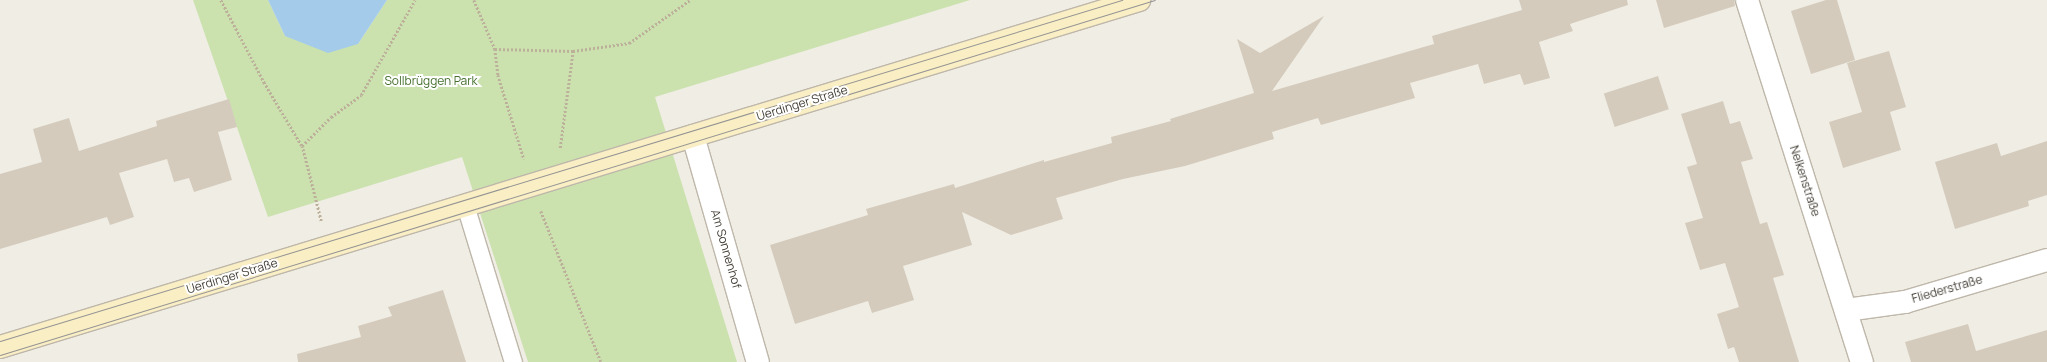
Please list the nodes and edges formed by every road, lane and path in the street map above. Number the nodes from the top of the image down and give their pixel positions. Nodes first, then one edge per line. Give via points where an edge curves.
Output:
1 (221, 0) edge
2 (415, 0) edge
3 (474, 0) edge
4 (690, 0) edge
5 (1139, 0) edge
6 (1747, 0) edge
7 (495, 49) junction
8 (572, 51) junction
9 (693, 136) junction
10 (302, 146) junction
11 (556, 177) junction
12 (532, 185) junction
13 (464, 205) junction
14 (328, 246) junction
15 (2047, 260) edge
16 (1846, 310) junction
17 (0, 347) edge
18 (513, 362) edge
19 (601, 362) edge
20 (758, 362) edge
21 (1862, 362) edge

1 - 10 path via 264,82
2 - 10 path via 361,95 331,117
3 - 7 path
4 - 8 path via 629,43
5 - 9 main road, Uerdinger Straße
6 - 16 street, Nelkenstraße
7 - 8 path
7 - 12 path via 498,75
8 - 11 path
9 - 11 main road, Uerdinger Straße
9 - 20 street, Am Sonnenhof
10 - 14 path
11 - 12 main road, Uerdinger Straße
12 - 13 main road, Uerdinger Straße
12 - 19 path
13 - 14 main road, Uerdinger Straße
13 - 18 lane
14 - 17 main road, Uerdinger Straße
15 - 16 street, Fliederstraße via 1905,302
16 - 21 street, Nelkenstraße

